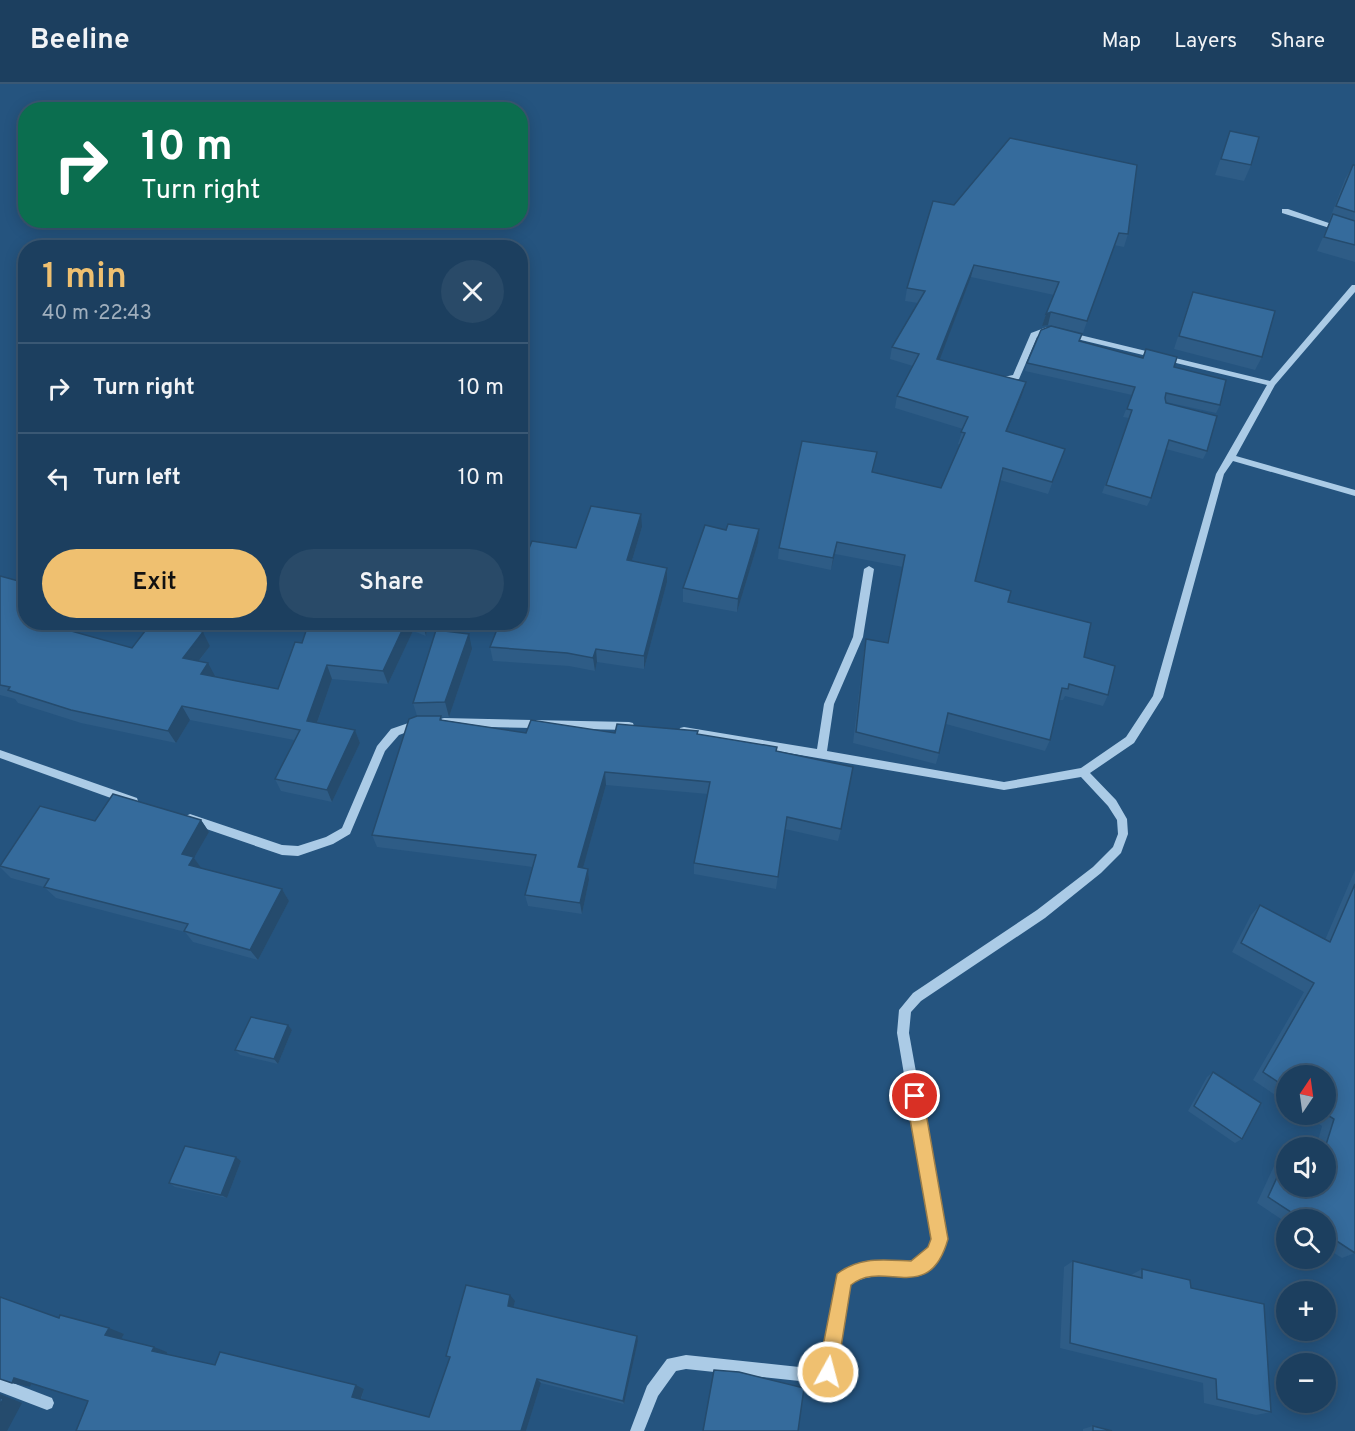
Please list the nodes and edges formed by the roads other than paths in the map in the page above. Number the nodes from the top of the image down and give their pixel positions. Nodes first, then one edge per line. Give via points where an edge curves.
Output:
1 (1285, 211) dead end
2 (1355, 234) edge
3 (1355, 287) edge
4 (987, 381) edge
5 (1272, 384) junction
6 (1231, 457) junction
7 (1355, 493) edge
8 (869, 569) dead end
9 (643, 727) edge
10 (677, 730) edge
11 (0, 754) edge
12 (821, 754) junction
13 (1083, 772) junction
14 (146, 805) edge
15 (176, 814) edge
16 (0, 1385) edge
17 (47, 1403) edge
18 (637, 1431) edge

1 - 2 street
3 - 5 street
4 - 5 street via 1016,377 1034,334 1047,329
5 - 6 street
6 - 7 street
6 - 13 street via 1220,474 1158,697 1130,740
8 - 12 street via 858,637 829,704
9 - 15 street via 435,722 406,728 395,732 381,749 346,831 298,851 282,850
10 - 12 street
11 - 14 street
12 - 13 street via 1004,786
13 - 18 street via 1122,819 1123,834 1117,850 1041,914 918,997 905,1011 903,1033 939,1239 936,1252 913,1270 870,1268 854,1271 843,1281 828,1372 818,1376 686,1362 672,1364 652,1391
16 - 17 street

